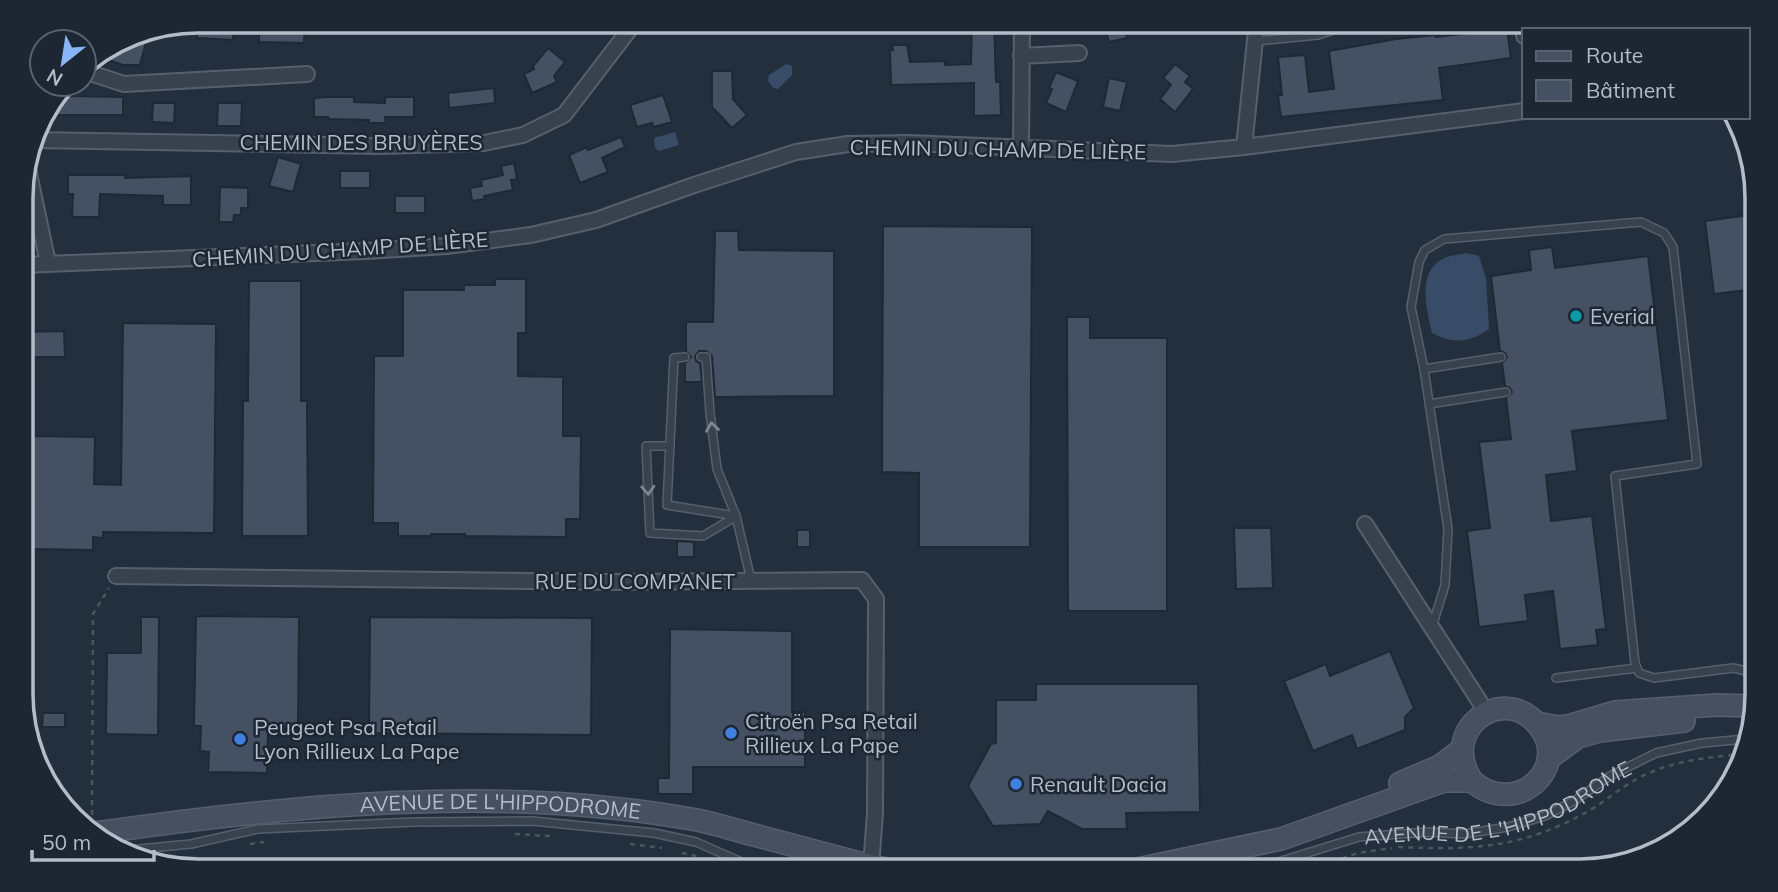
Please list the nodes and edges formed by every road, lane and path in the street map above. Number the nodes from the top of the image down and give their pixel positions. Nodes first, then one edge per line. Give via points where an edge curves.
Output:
1 (1022, 33) edge
2 (1256, 33) edge
3 (1321, 33) edge
4 (626, 34) edge
5 (1255, 41) junction
6 (1079, 53) dead end
7 (1021, 56) junction
8 (307, 74) dead end
9 (98, 76) edge
10 (1522, 111) edge
11 (44, 140) edge
12 (1021, 147) junction
13 (1244, 147) junction
14 (34, 197) edge
15 (48, 263) junction
16 (34, 264) edge
17 (685, 357) dead end
18 (701, 357) dead end
19 (1501, 357) dead end
20 (1424, 369) junction
21 (1506, 392) dead end
22 (1429, 404) junction
23 (670, 446) junction
24 (736, 516) junction
25 (1365, 524) dead end
26 (116, 576) joint
27 (751, 581) junction
28 (1432, 627) junction
29 (1637, 668) junction
30 (1745, 670) edge
31 (1556, 678) dead end
32 (1744, 706) edge
33 (1743, 710) edge
34 (1487, 713) junction
35 (1537, 723) junction
36 (1738, 740) edge
37 (1461, 750) junction
38 (1548, 759) junction
39 (1472, 781) junction
40 (93, 821) edge
41 (101, 826) edge
42 (511, 834) dead end
43 (551, 836) dead end
44 (264, 842) dead end
45 (628, 844) dead end
46 (241, 846) dead end
47 (665, 848) dead end
48 (1235, 848) junction
49 (142, 849) edge
50 (678, 852) dead end
51 (703, 858) dead end
52 (1187, 858) edge
53 (1290, 858) edge
54 (734, 859) edge
55 (843, 859) edge
56 (872, 859) edge

1 - 7 street
2 - 5 street
3 - 5 lane
4 - 11 street, CHEMIN DES BRUYÈRES via 564,115 523,135 484,144
5 - 13 street
6 - 7 street
7 - 12 street
8 - 9 street via 124,84
10 - 13 street, CHEMIN DU CHAMP DE LIÈRE
12 - 13 street, CHEMIN DU CHAMP DE LIÈRE via 1172,154
12 - 15 street, CHEMIN DU CHAMP DE LIÈRE via 848,144 796,152 596,220 531,235 447,246
14 - 15 street
15 - 16 street, CHEMIN DU CHAMP DE LIÈRE
17 - 23 lane via 674,358
24 -> 18 lane via 717,469 706,357
19 - 20 lane
20 - 22 lane
20 - 29 lane via 1411,307 1419,262 1435,243 1641,222 1664,233 1673,247 1697,464 1615,476
21 - 22 lane
22 - 28 lane via 1448,529 1445,585
23 - 24 lane via 667,506
23 -> 24 lane via 646,446 650,533 703,536
24 - 27 lane
25 - 28 street
26 - 27 street, RUE DU COMPANET
26 - 40 path via 93,614
27 - 56 street, RUE DU COMPANET via 862,580 876,598
28 - 34 street
29 - 30 lane via 1654,678
29 - 31 lane
32 - 35 main road, AVENUE DE L'HIPPODROME via 1615,712 1568,726
33 - 38 main road, AVENUE DE L'HIPPODROME via 1600,731 1578,737
34 - 35 main road, AVENUE DE L'HIPPODROME via 1513,710
34 - 37 main road, AVENUE DE L'HIPPODROME via 1469,727
35 - 38 main road, AVENUE DE L'HIPPODROME via 1548,746
36 - 53 lane, AVENUE DE L'HIPPODROME via 1656,753 1610,776 1574,802 1508,827 1464,834 1359,837
37 - 39 main road, AVENUE DE L'HIPPODROME
37 - 48 main road, AVENUE DE L'HIPPODROME via 1440,766
38 - 39 main road, AVENUE DE L'HIPPODROME via 1538,781 1517,794 1493,794
39 - 48 main road, AVENUE DE L'HIPPODROME via 1444,781 1281,839
41 - 55 main road, AVENUE DE L'HIPPODROME via 387,804 531,802 699,820
42 - 43 path, AVENUE DE L'HIPPODROME
44 - 46 path
45 - 47 path, AVENUE DE L'HIPPODROME
48 - 52 main road, AVENUE DE L'HIPPODROME
49 - 54 lane, AVENUE DE L'HIPPODROME via 191,844 258,829 532,821 654,833 696,842
50 - 51 path

